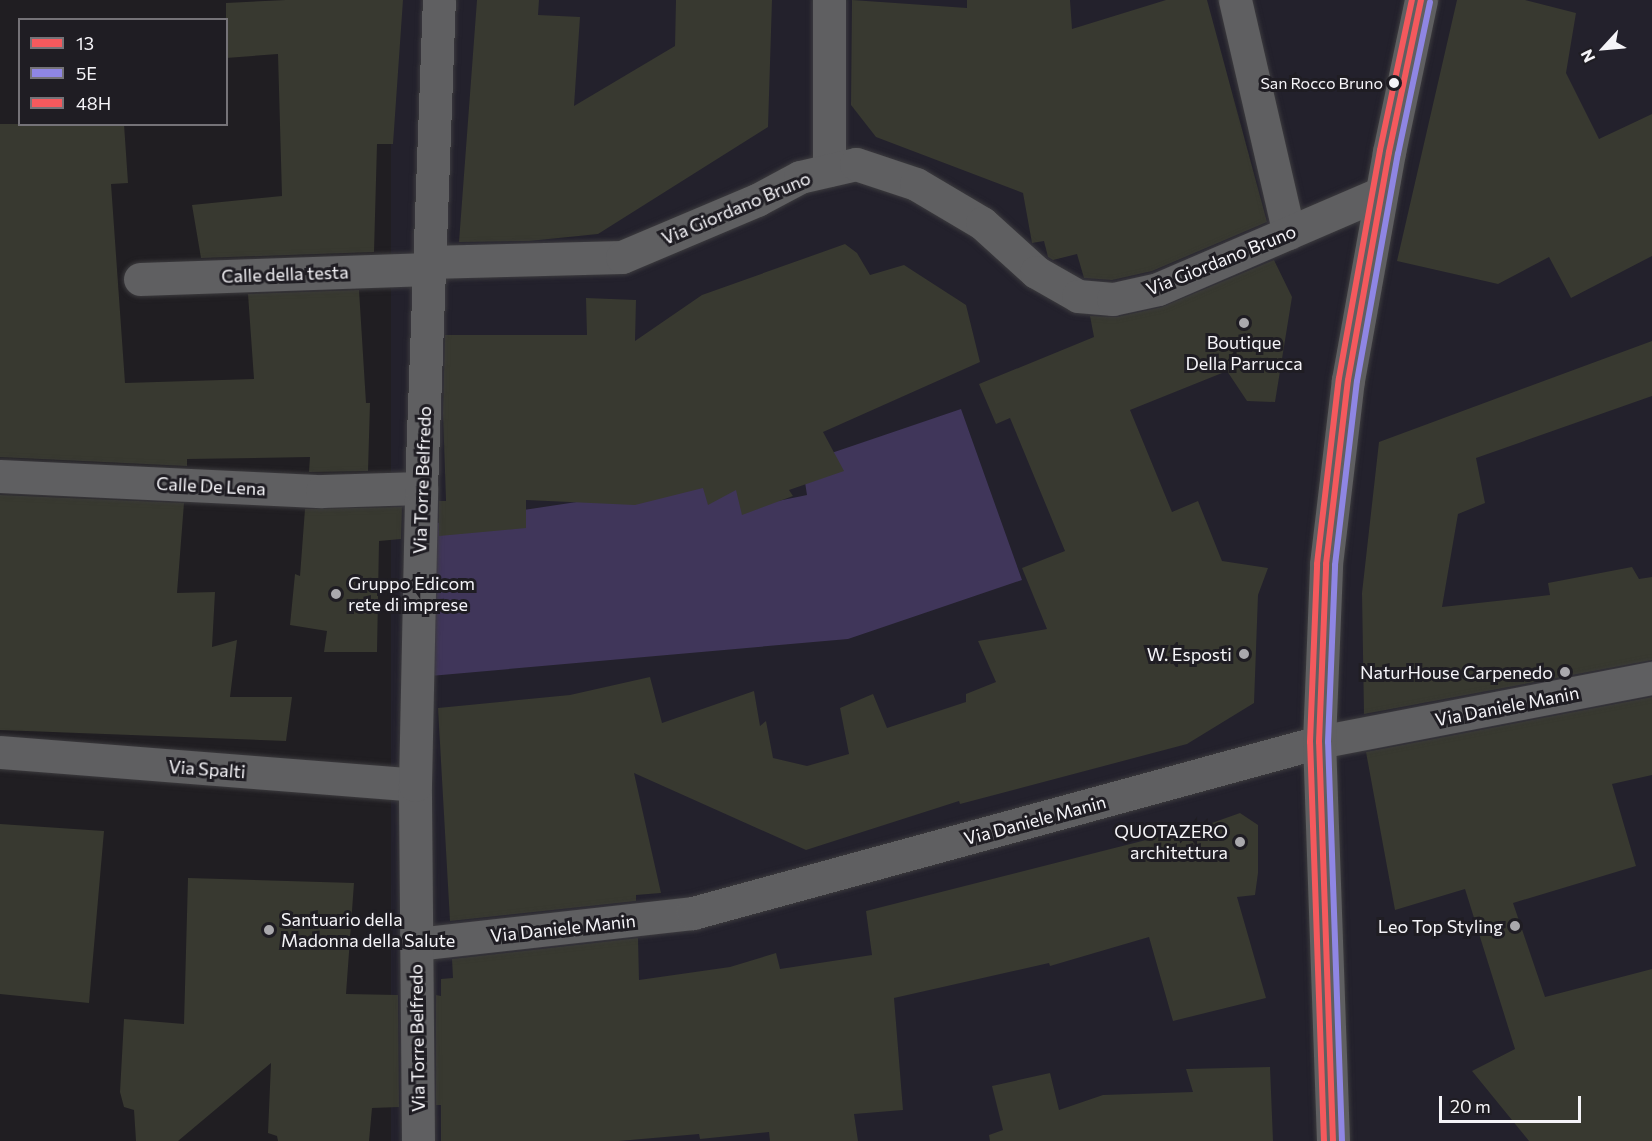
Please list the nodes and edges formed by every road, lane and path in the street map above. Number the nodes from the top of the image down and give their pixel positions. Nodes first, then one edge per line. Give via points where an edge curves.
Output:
1 (439, 0) edge
2 (829, 0) edge
3 (1235, 0) edge
4 (1421, 0) edge
5 (829, 170) junction
6 (1381, 193) junction
7 (1289, 233) junction
8 (429, 265) junction
9 (140, 279) dead end
10 (0, 476) edge
11 (421, 488) junction
12 (1652, 678) edge
13 (1319, 742) junction
14 (0, 752) edge
15 (415, 785) junction
16 (416, 944) junction
17 (418, 1141) edge
18 (1333, 1141) edge

1 - 8 street, Via Torre Belfredo
2 - 5 street
3 - 7 street
4 - 6 street
5 - 7 street, Via Giordano Bruno via 856,164 916,184 982,223 1036,272 1078,296 1113,299 1158,289
5 - 8 street, Via Giordano Bruno via 800,177 757,200 622,257
6 - 7 street, Via Giordano Bruno
6 - 13 street via 1348,380 1330,529
8 - 9 street, Calle della testa
8 - 11 street, Via Torre Belfredo
10 - 11 street, Calle De Lena via 322,491
11 - 15 street, Via Torre Belfredo
12 - 13 street, Via Daniele Manin
13 - 16 street, Via Daniele Manin via 693,914
13 - 18 street
14 - 15 street, Via Spalti
15 - 16 street, Via Torre Belfredo
16 - 17 street, Via Torre Belfredo

